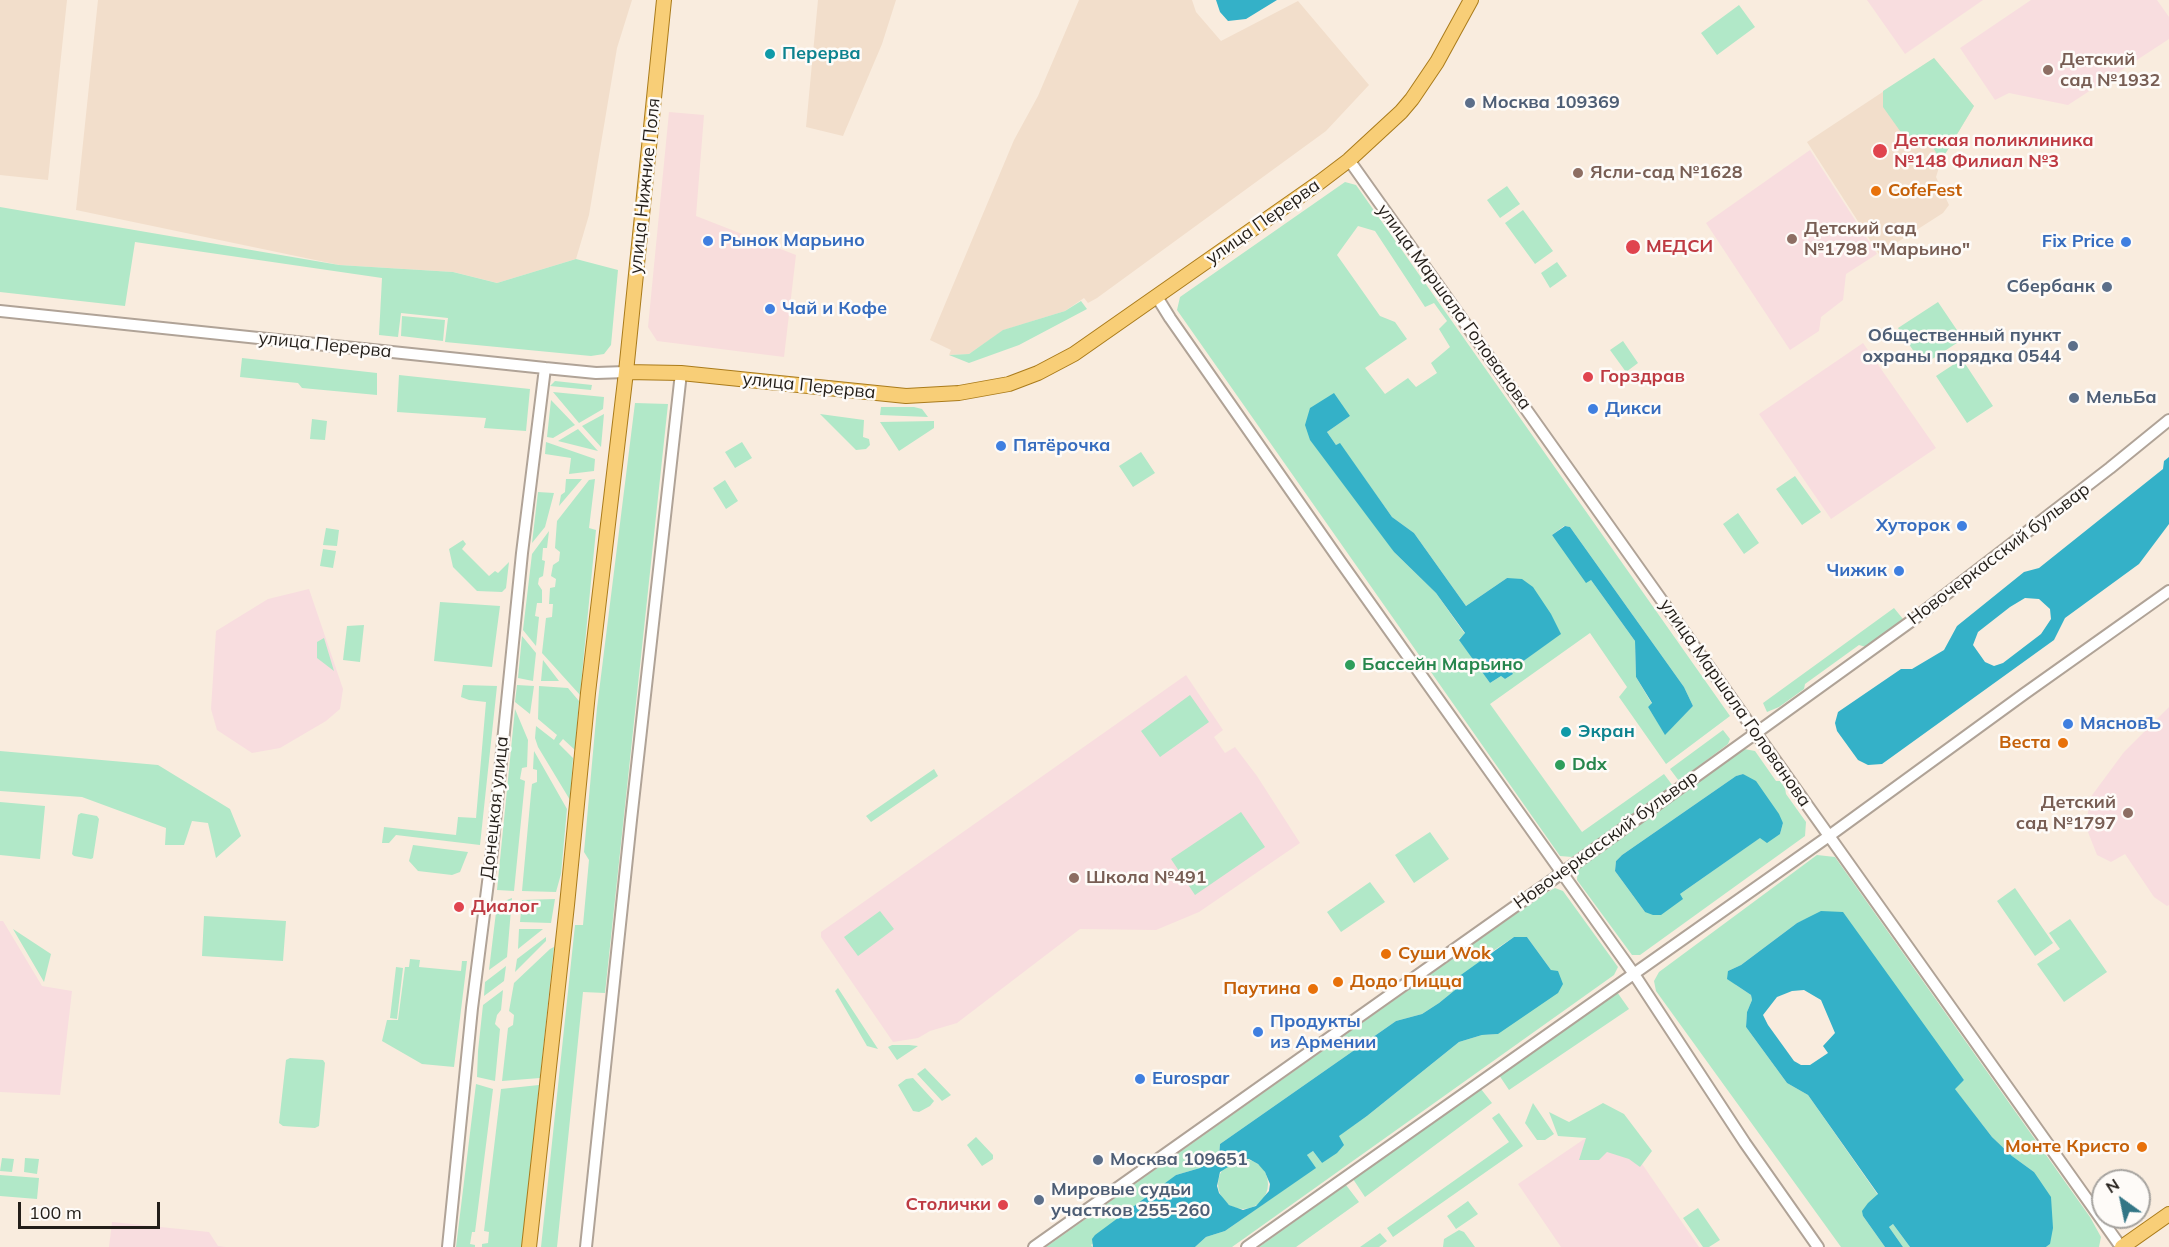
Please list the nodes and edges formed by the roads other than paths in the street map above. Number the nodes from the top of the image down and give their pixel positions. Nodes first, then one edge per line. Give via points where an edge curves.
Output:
1 (664, 0) edge
2 (1471, 0) edge
3 (1349, 160) junction
4 (1157, 297) junction
5 (0, 310) edge
6 (545, 368) junction
7 (626, 372) junction
8 (681, 373) junction
9 (2169, 420) edge
10 (2169, 591) edge
11 (1755, 732) junction
12 (1829, 836) junction
13 (1561, 873) junction
14 (1634, 974) junction
15 (2169, 1214) edge
16 (448, 1247) edge
17 (529, 1247) edge
18 (586, 1247) edge
19 (1034, 1247) edge
20 (1247, 1247) edge
21 (1818, 1247) edge
22 (2121, 1247) edge

1 - 7 main road, улица Нижние Поля
2 - 3 main road, улица Перерва via 1412,99
3 - 4 main road, улица Перерва
3 - 11 street, улица Маршала Голованова
4 - 8 main road, улица Перерва via 1074,354 1038,373 1009,384 959,393 875,394
4 - 13 street
5 - 6 street, улица Перерва
6 - 7 street, улица Перерва
6 - 16 street, Донецкая улица via 522,548
7 - 8 main road, улица Перерва
7 - 17 main road
8 - 18 street
9 - 11 street, Новочеркасский бульвар via 1959,585
10 - 12 street
11 - 12 street, улица Маршала Голованова
11 - 13 street, Новочеркасский бульвар
12 - 14 street
12 - 22 street, улица Маршала Голованова
13 - 14 street
13 - 19 street, Новочеркасский бульвар
14 - 20 street
14 - 21 street
15 - 22 main road

